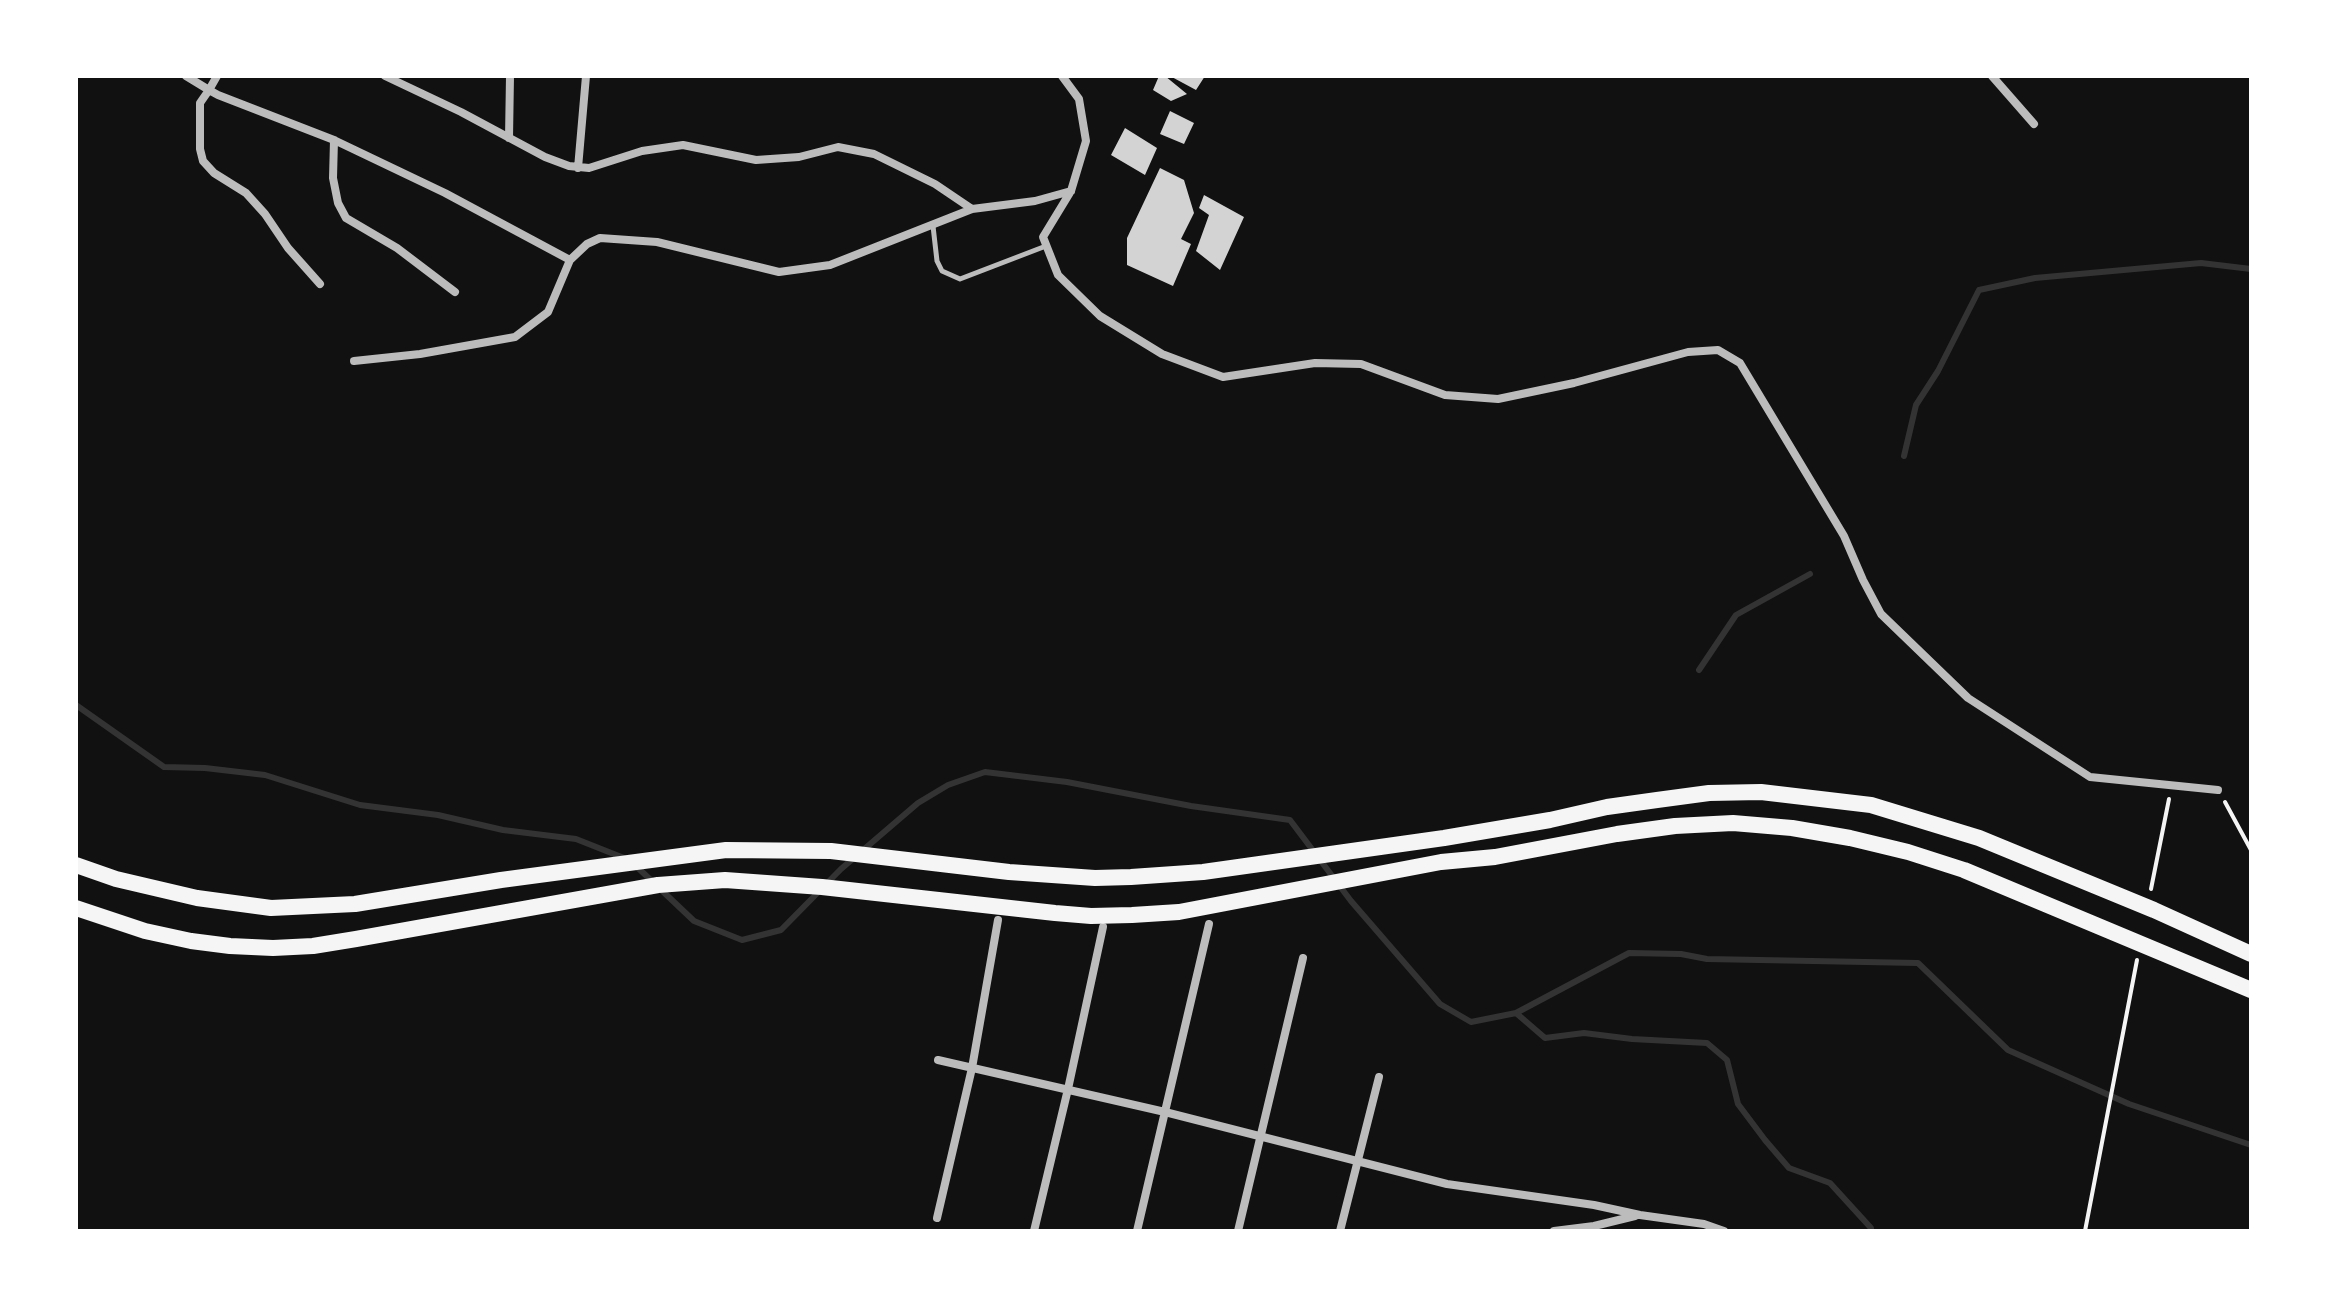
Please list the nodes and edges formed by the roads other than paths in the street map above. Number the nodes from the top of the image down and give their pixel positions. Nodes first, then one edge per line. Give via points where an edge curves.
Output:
1 (186, 76) edge
2 (217, 76) edge
3 (385, 76) edge
4 (510, 76) edge
5 (586, 76) edge
6 (1062, 76) edge
7 (1992, 76) edge
8 (209, 90) junction
9 (2034, 124) dead end
10 (509, 138) junction
11 (334, 140) junction
12 (578, 168) junction
13 (1071, 191) junction
14 (972, 209) junction
15 (933, 225) junction
16 (1047, 246) junction
17 (570, 260) junction
18 (320, 284) dead end
19 (455, 292) dead end
20 (354, 361) dead end
21 (2218, 790) road end
22 (76, 865) edge
23 (76, 908) edge
24 (998, 920) dead end
25 (1209, 924) dead end
26 (1103, 927) dead end
27 (2251, 954) edge
28 (1303, 958) dead end
29 (2251, 990) edge
30 (938, 1060) dead end
31 (972, 1068) junction
32 (1379, 1077) dead end
33 (1068, 1089) junction
34 (1165, 1112) junction
35 (1262, 1136) junction
36 (1358, 1160) junction
37 (1640, 1215) junction
38 (937, 1218) dead end
39 (1034, 1231) edge
40 (1137, 1231) edge
41 (1238, 1231) edge
42 (1340, 1231) edge
43 (1554, 1231) edge
44 (1724, 1231) edge

1 - 8 street
2 - 8 street
3 - 10 street
4 - 10 street
5 - 12 street
6 - 13 street via 1079,99 1086,141
7 - 9 street
8 - 11 street
8 - 18 street via 200,103 203,161 246,193
10 - 12 street
11 - 17 street
11 - 19 street via 333,178 346,218
12 - 14 street via 683,145 756,160 838,147 874,154
13 - 14 street
13 - 16 street via 1043,237
14 - 15 street
15 - 16 lane via 942,271 960,279
15 - 17 street via 830,265 779,272 657,242 600,238
16 - 21 street via 1058,275 1100,316 1162,354 1223,377 1315,363 1361,364 1445,395 1498,399 1688,352 1718,350 1740,363 1844,536 1881,614 1968,698 2090,777
17 - 20 street via 548,312 515,337
22 - 27 highway via 197,898 271,908 355,904 726,850 831,851 1107,878 1203,872 1444,838 1607,807 1709,793 1761,792 1871,805 1979,838
23 - 29 highway via 191,941 273,948 356,939 658,885 725,880 1055,913 1132,915 1179,912 1617,834 1733,823 1850,838 1964,870
24 - 31 street
25 - 34 street
26 - 33 street
28 - 35 street
30 - 31 street
31 - 33 street
31 - 38 street
32 - 36 street
33 - 34 street
33 - 39 street
34 - 35 street
34 - 40 street
35 - 36 street
35 - 41 street
36 - 37 street via 1447,1184
36 - 42 street
37 - 43 street
37 - 44 street

